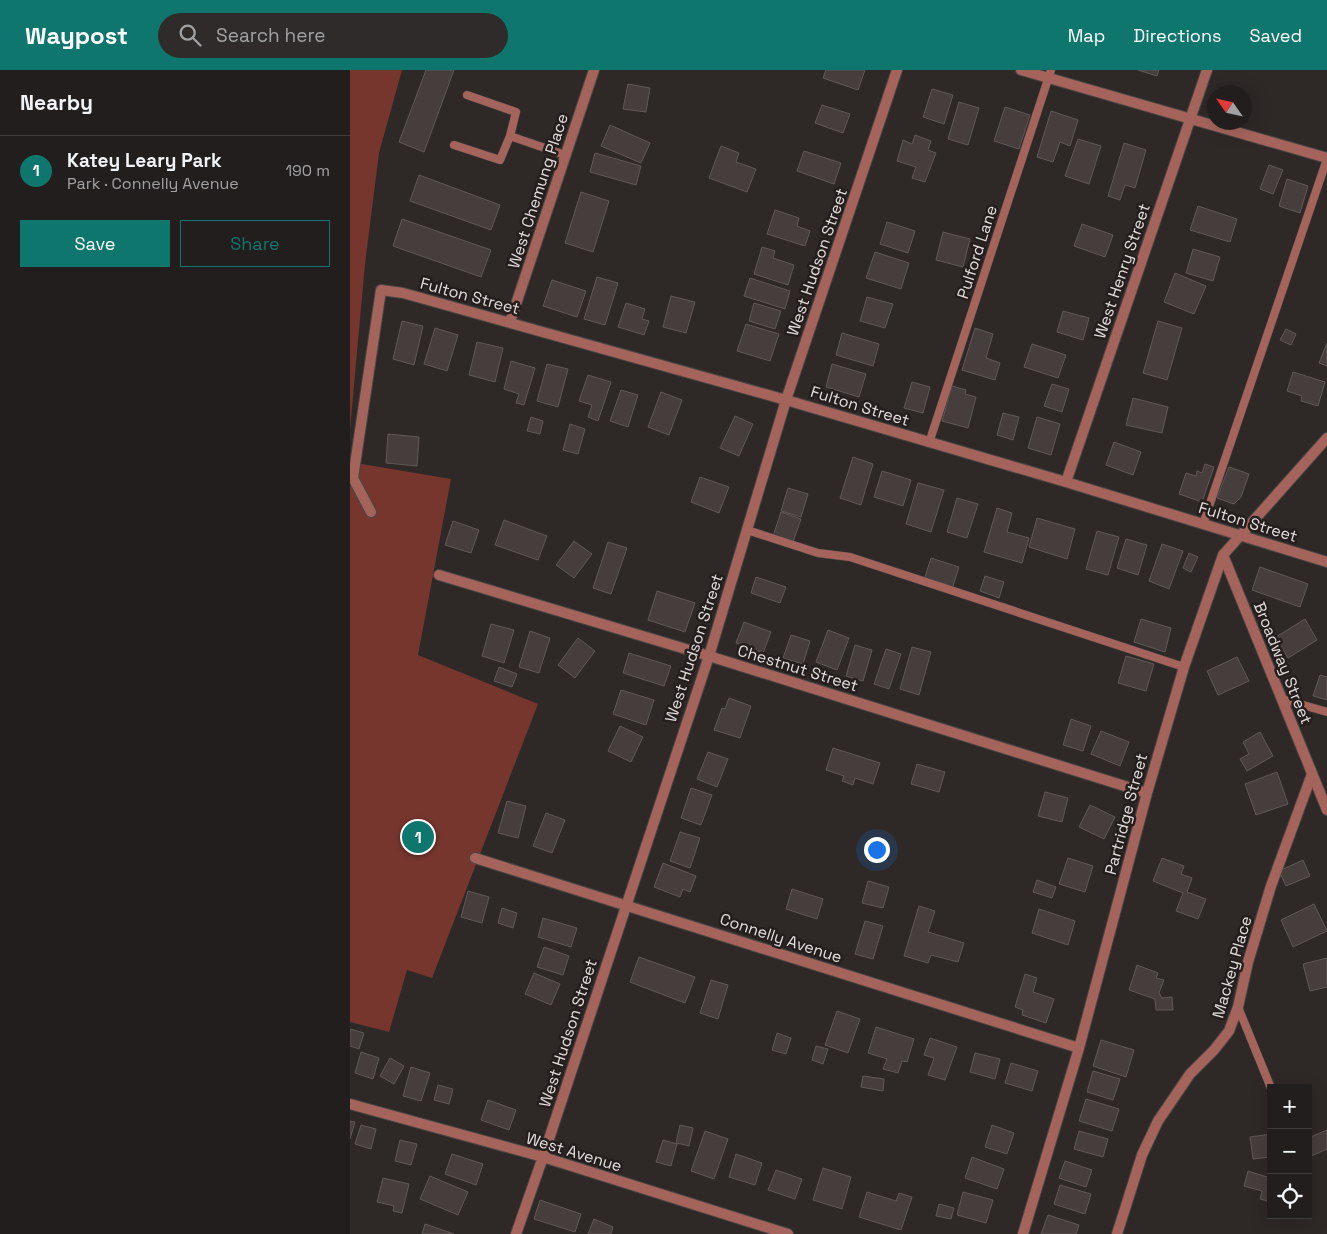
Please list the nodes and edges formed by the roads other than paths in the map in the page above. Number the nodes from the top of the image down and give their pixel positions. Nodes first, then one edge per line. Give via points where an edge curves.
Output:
1 (594, 70) edge
2 (897, 70) edge
3 (1021, 70) edge
4 (1207, 70) edge
5 (1049, 74) edge
6 (467, 95) dead end
7 (1189, 119) junction
8 (510, 136) junction
9 (454, 145) dead end
10 (565, 155) junction
11 (1327, 158) edge
12 (510, 322) junction
13 (786, 400) junction
14 (1327, 438) edge
15 (929, 443) junction
16 (1066, 482) junction
17 (370, 512) dead end
18 (1203, 524) junction
19 (747, 530) junction
20 (1238, 535) junction
21 (1223, 555) junction
22 (1327, 562) edge
23 (439, 575) dead end
24 (709, 656) junction
25 (1184, 667) junction
26 (1282, 699) junction
27 (1327, 712) edge
28 (1312, 774) junction
29 (1147, 794) junction
30 (1327, 810) edge
31 (475, 858) dead end
32 (625, 904) junction
33 (1238, 1007) junction
34 (1079, 1048) junction
35 (1269, 1084) edge
36 (350, 1104) edge
37 (543, 1157) junction
38 (516, 1234) edge
39 (788, 1234) edge
40 (1023, 1234) edge
41 (1117, 1234) edge

1 - 10 street, West Chemung Place
2 - 13 street, West Hudson Street
3 - 5 street
4 - 7 street, West Henry Street
5 - 7 street
5 - 15 lane, Pulford Lane
6 - 8 lane via 516,112
7 - 11 street
7 - 16 street, West Henry Street
8 - 9 lane via 500,160
8 - 10 lane
10 - 12 street, West Chemung Place
11 - 18 lane
12 - 13 street, Fulton Street
12 - 17 street, Fulton Street via 381,290 354,478
13 - 15 street, Fulton Street
13 - 19 street, West Hudson Street
14 - 20 street, Partridge Street
15 - 16 street, Fulton Street
16 - 18 street, Fulton Street
18 - 20 street, Fulton Street
19 - 24 street, West Hudson Street
19 - 25 lane via 818,553 850,557
20 - 21 street, Partridge Street
20 - 22 street, Fulton Street
21 - 25 street, Partridge Street
21 - 26 street, Broadway Street
23 - 24 street, Chestnut Street
24 - 29 street, Chestnut Street
24 - 32 street, West Hudson Street
25 - 29 street, Partridge Street
26 - 27 lane
26 - 28 street, Broadway Street
28 - 30 street, Broadway Street
28 - 33 street, Mackey Place via 1271,886
29 - 34 street, Partridge Street
31 - 32 street, Connelly Avenue
32 - 34 street, Connelly Avenue
32 - 37 street, West Hudson Street
33 - 35 lane
33 - 41 street, Mackey Place via 1229,1031 1190,1074 1158,1121 1142,1155
34 - 40 street, Partridge Street
36 - 37 street, West Avenue
37 - 38 street, West Hudson Street
37 - 39 street, West Avenue

